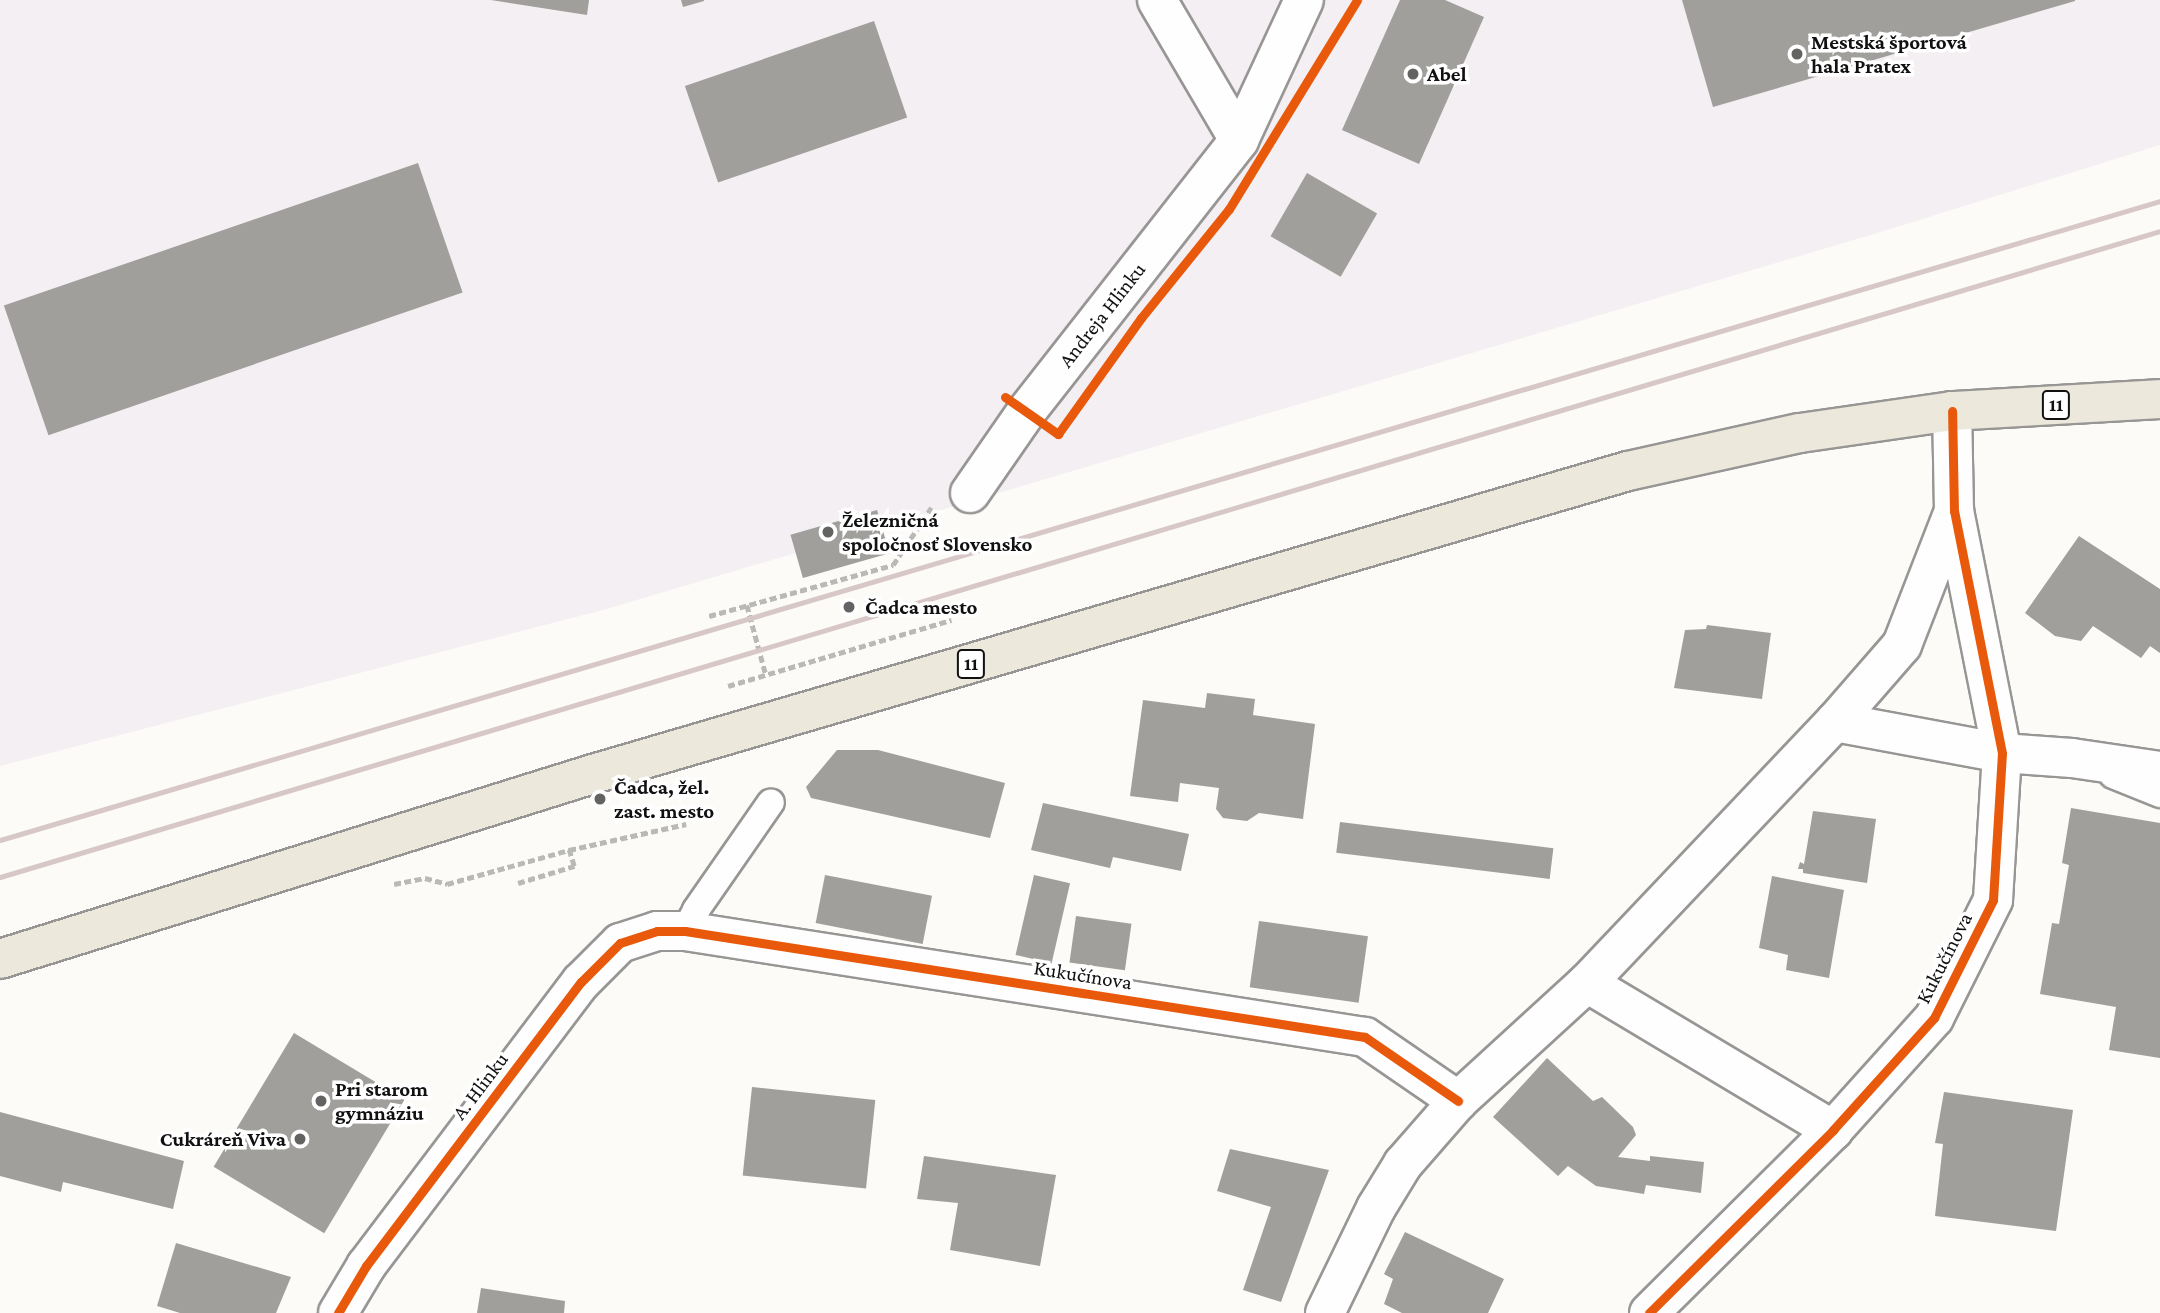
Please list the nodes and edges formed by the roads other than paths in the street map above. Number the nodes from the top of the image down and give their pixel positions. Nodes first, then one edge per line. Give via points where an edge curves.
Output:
1 (1157, 0) edge
2 (1304, 0) edge
3 (1239, 140) junction
4 (2160, 399) edge
5 (1952, 411) junction
6 (954, 495) road end
7 (1954, 511) junction
8 (1835, 722) junction
9 (2002, 753) junction
10 (2072, 758) junction
11 (2160, 771) edge
12 (2160, 794) edge
13 (771, 802) dead end
14 (685, 931) junction
15 (0, 959) edge
16 (1587, 982) junction
17 (1458, 1101) junction
18 (1833, 1130) junction
19 (338, 1313) edge
20 (1325, 1313) edge
21 (1649, 1313) edge

1 - 3 street
2 - 3 street, Andreja Hlinku
3 - 6 street, Andreja Hlinku via 1026,412
4 - 5 main road, 11
5 - 7 street
5 - 15 main road, 11 via 1800,433 1628,471 606,771
7 - 8 street via 1902,645
7 - 9 street, Kukučínova
8 - 9 street
8 - 16 street
9 - 10 street
9 - 18 street, Kukučínova via 1993,900 1934,1018
10 - 11 street
10 - 12 lane
13 - 14 lane
14 - 17 street, Kukučínova via 1365,1037
14 - 19 street, A. Hlinku via 637,935 607,953 383,1244
16 - 17 street
16 - 18 street
17 - 20 street via 1402,1164
18 - 21 street, Kukučínova

